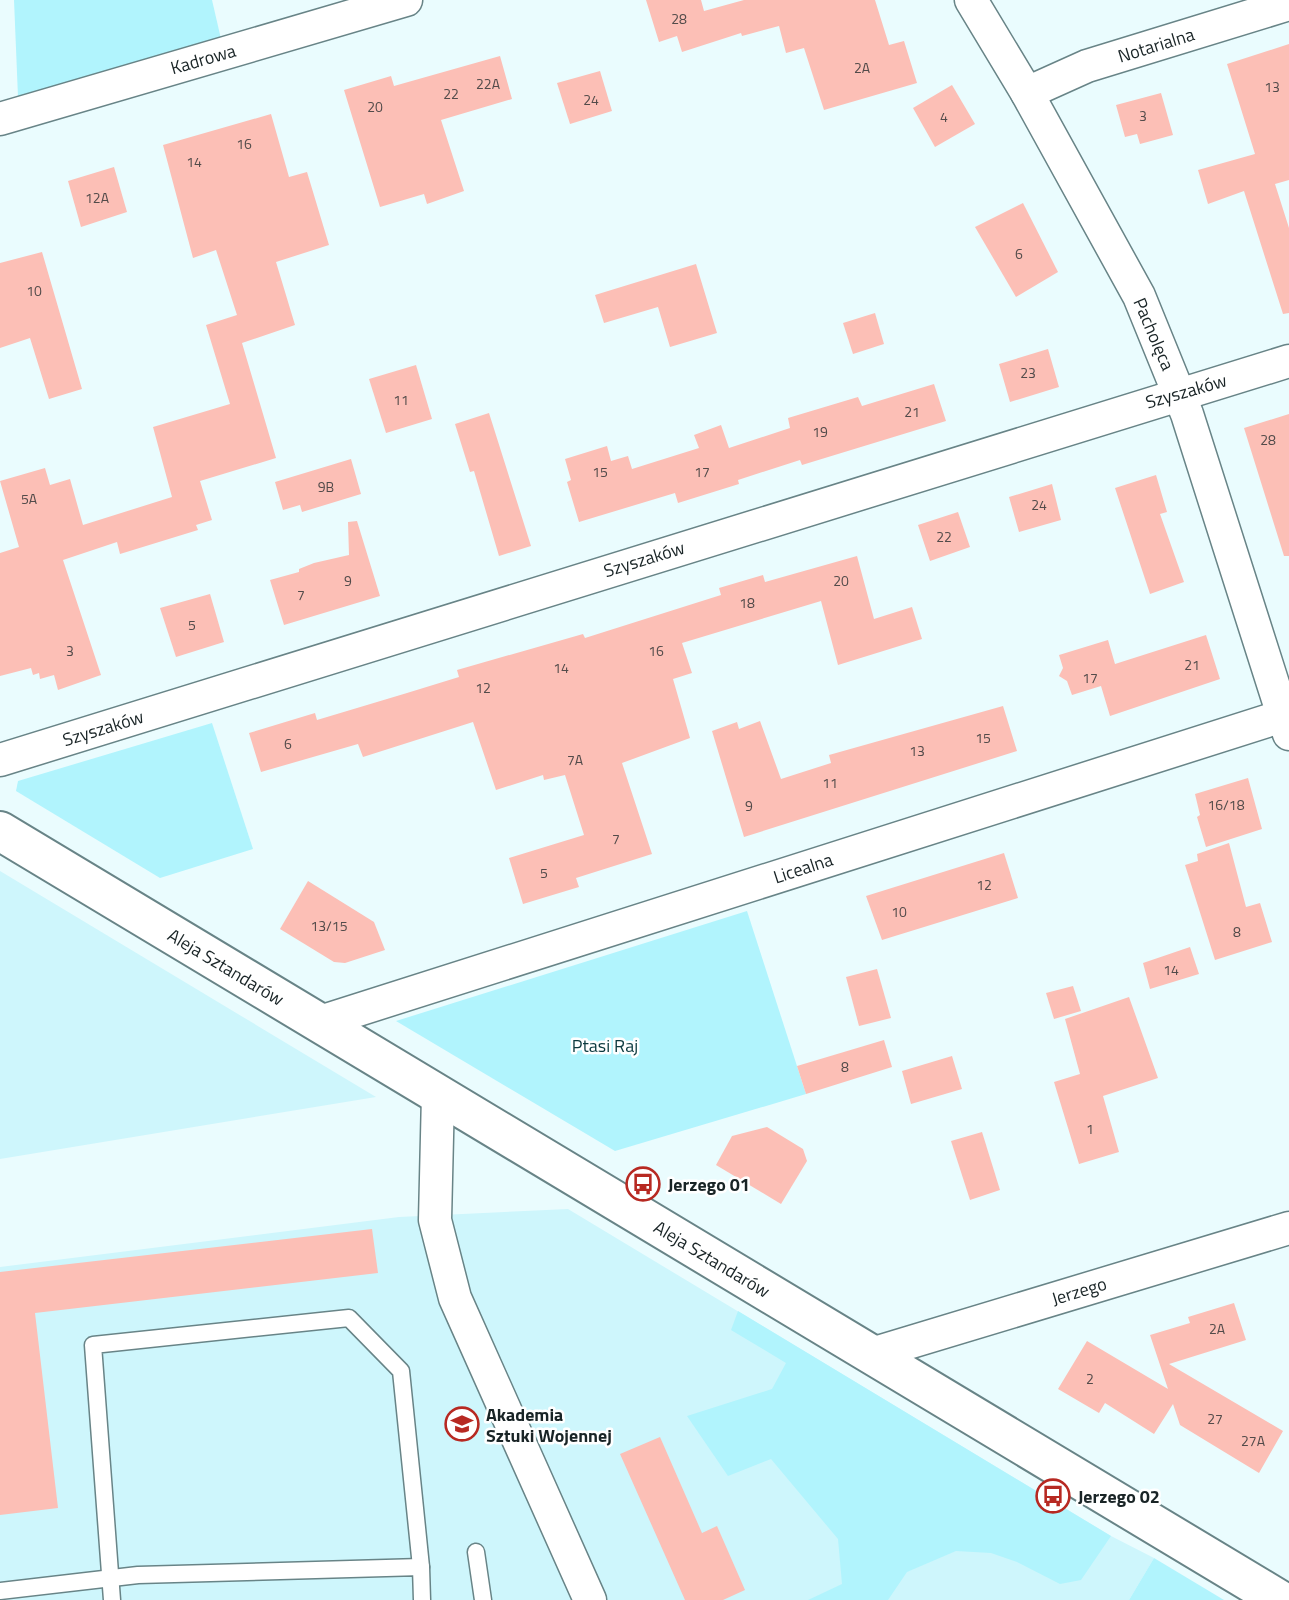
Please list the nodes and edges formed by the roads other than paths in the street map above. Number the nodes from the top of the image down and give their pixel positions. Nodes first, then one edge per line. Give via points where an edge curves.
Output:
1 (406, 0) edge
2 (971, 0) edge
3 (1289, 4) edge
4 (1027, 93) junction
5 (0, 120) edge
6 (1289, 361) edge
7 (1180, 394) junction
8 (1287, 722) edge
9 (0, 760) edge
10 (0, 831) edge
11 (317, 1023) junction
12 (438, 1095) junction
13 (1289, 1228) edge
14 (868, 1354) junction
15 (477, 1552) dead end
16 (421, 1567) junction
17 (111, 1578) junction
18 (0, 1591) edge
19 (112, 1600) edge
20 (422, 1600) edge
21 (482, 1600) edge
22 (590, 1600) edge
23 (1280, 1600) edge

1 - 5 street, Kadrowa
2 - 4 street, Pacholęca
3 - 4 street, Notarialna via 1087,66
4 - 7 street, Pacholęca via 1119,258
6 - 7 street, Szyszaków
7 - 8 street, Pacholęca
7 - 9 street, Szyszaków
8 - 11 street, Licealna
10 - 11 street, Aleja Sztandarów
11 - 12 street, Aleja Sztandarów
12 - 14 street, Aleja Sztandarów
12 - 22 street via 435,1220 455,1298
13 - 14 street, Jerzego
14 - 23 street, Aleja Sztandarów
15 - 21 lane
16 - 17 lane
16 - 17 lane via 401,1371 349,1318 93,1345
16 - 20 lane
17 - 18 lane
17 - 19 lane

